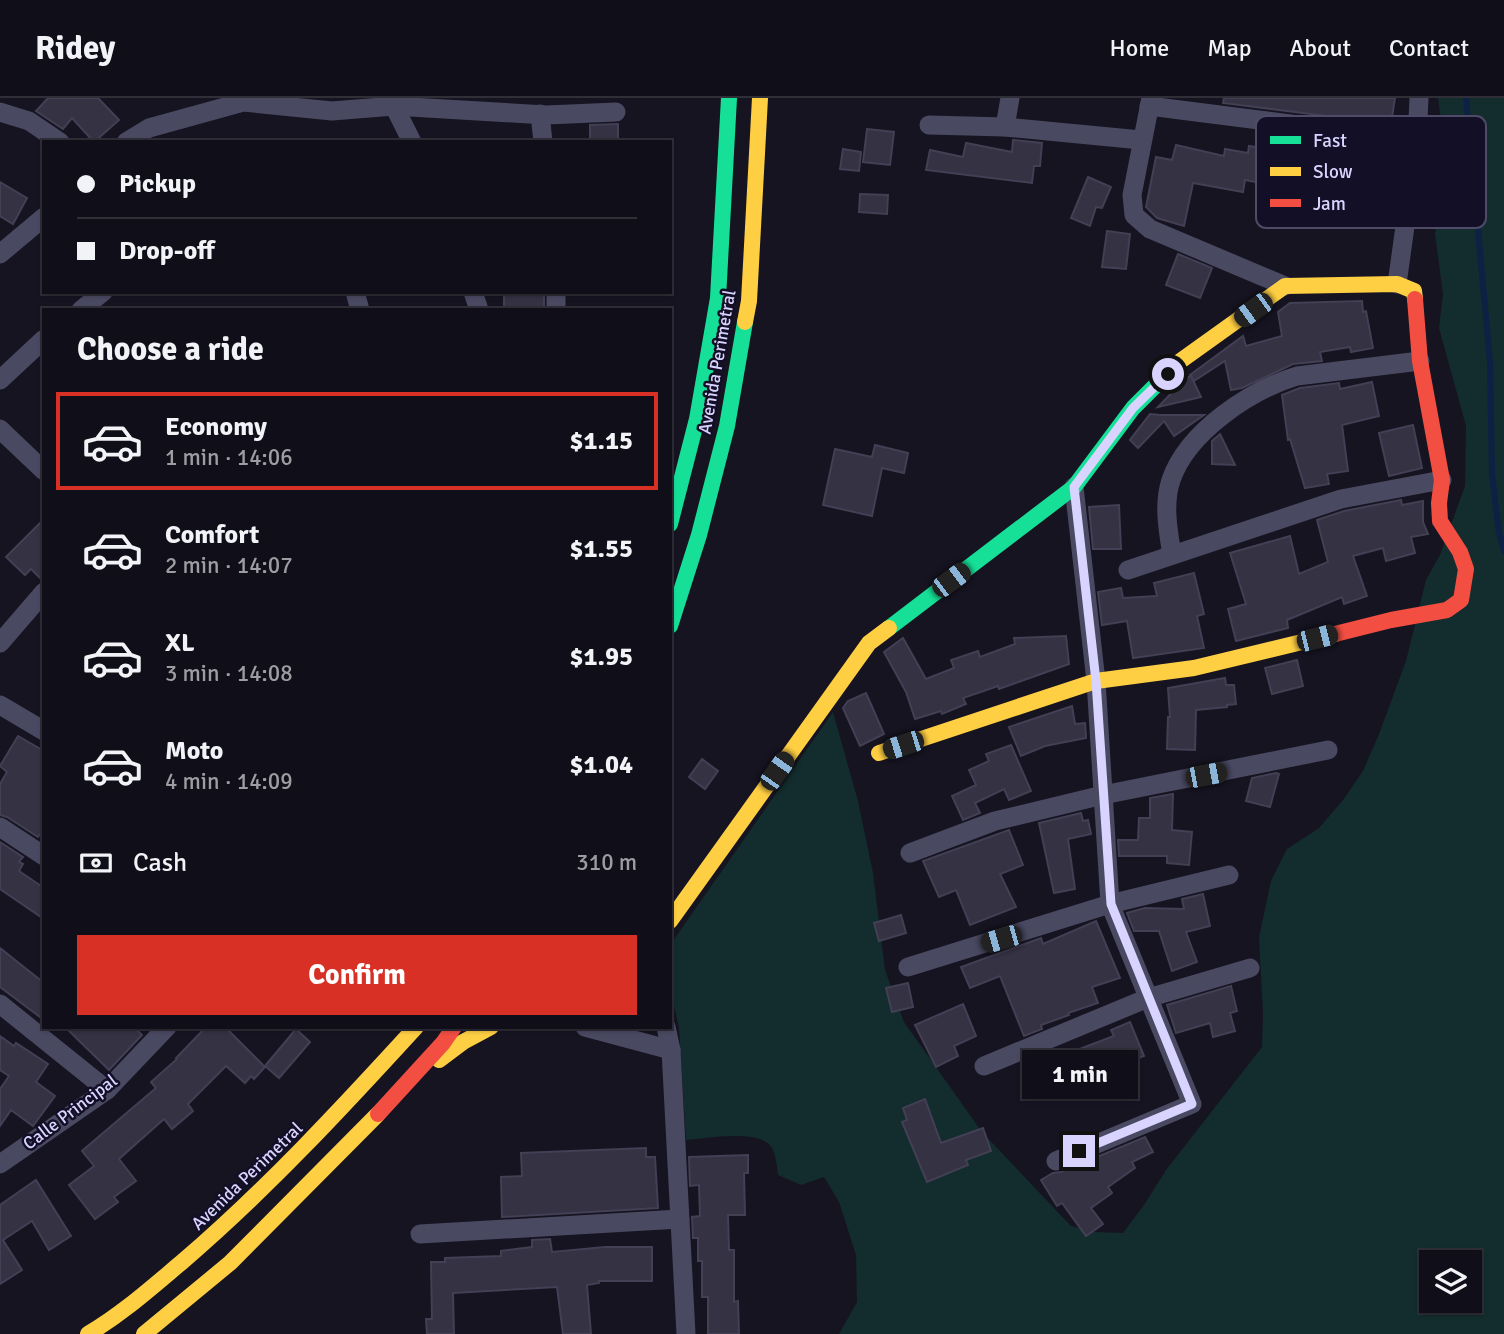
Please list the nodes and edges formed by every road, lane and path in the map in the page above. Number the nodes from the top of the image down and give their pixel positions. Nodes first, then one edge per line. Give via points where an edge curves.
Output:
1 (729, 98) edge
2 (760, 98) edge
3 (1010, 98) edge
4 (1419, 98) edge
5 (394, 102) edge
6 (1150, 102) edge
7 (0, 112) edge
8 (616, 112) dead end
9 (540, 114) junction
10 (1418, 116) edge
11 (1256, 117) edge
12 (929, 125) dead end
13 (1005, 127) junction
14 (57, 140) edge
15 (129, 140) edge
16 (411, 140) edge
17 (543, 140) edge
18 (1141, 140) junction
19 (42, 219) edge
20 (1404, 228) edge
21 (0, 254) edge
22 (1396, 284) junction
23 (1285, 286) junction
24 (101, 294) edge
25 (83, 308) edge
26 (42, 341) edge
27 (1420, 361) junction
28 (0, 380) edge
29 (0, 429) edge
30 (42, 469) edge
31 (1442, 480) junction
32 (1074, 487) junction
33 (672, 516) edge
34 (1172, 555) junction
35 (1128, 570) dead end
36 (42, 594) edge
37 (672, 620) edge
38 (0, 643) edge
39 (1096, 681) junction
40 (0, 705) edge
41 (41, 727) edge
42 (1328, 750) dead end
43 (879, 753) dead end
44 (1103, 795) junction
45 (0, 827) edge
46 (910, 853) dead end
47 (42, 855) edge
48 (1229, 875) dead end
49 (1111, 904) junction
50 (672, 918) edge
51 (908, 967) dead end
52 (1250, 968) dead end
53 (1148, 998) junction
54 (0, 1004) edge
55 (165, 1029) edge
56 (394, 1029) edge
57 (414, 1029) edge
58 (453, 1029) edge
59 (487, 1029) edge
60 (592, 1029) edge
61 (666, 1029) edge
62 (671, 1050) junction
63 (984, 1066) dead end
64 (367, 1080) junction
65 (405, 1085) junction
66 (107, 1090) junction
67 (1056, 1161) dead end
68 (0, 1164) edge
69 (680, 1219) junction
70 (420, 1234) dead end
71 (88, 1334) edge
72 (144, 1334) edge
73 (686, 1334) edge

1 - 33 main road, Avenida Perimetral via 719,298 697,419
2 - 37 main road, Avenida Perimetral via 749,301 727,426
3 - 13 street
4 - 10 street
5 - 9 street
5 - 15 street via 332,111 243,102 149,128
5 - 16 street
6 - 11 street
6 - 18 street
7 - 14 street via 29,121
8 - 9 street
9 - 17 street
12 - 13 street
13 - 18 street
18 - 23 street via 1131,205 1134,215 1150,229
19 - 21 street
20 - 22 street
22 - 23 main road
22 - 27 main road via 1414,291
23 - 32 main road via 1178,362 1133,408
24 - 25 street
26 - 28 street
27 - 31 main road
27 - 34 street via 1279,381 1210,425 1171,479 1166,513
29 - 30 street
31 - 34 street via 1342,499
31 - 39 main road via 1440,521 1466,569 1461,600 1447,610 1194,668
32 - 39 street
32 - 50 main road via 869,643
34 - 35 street
36 - 38 street
39 - 43 main road
39 - 44 street
40 - 41 street
42 - 44 street
44 - 46 street via 995,821
44 - 49 street
45 - 47 street
48 - 49 street
49 - 51 street
49 - 53 street
52 - 53 street
53 - 63 street
53 - 67 street via 1192,1104
54 - 66 street
55 - 66 street, Calle Principal
56 - 64 main road
57 - 64 main road, Avenida Perimetral
58 - 65 main road
59 - 65 main road
60 - 62 street
61 - 62 street
62 - 69 street
64 - 71 main road, Avenida Perimetral via 210,1240
65 - 72 main road via 230,1263
66 - 68 street, Calle Principal
69 - 70 street
69 - 73 street

